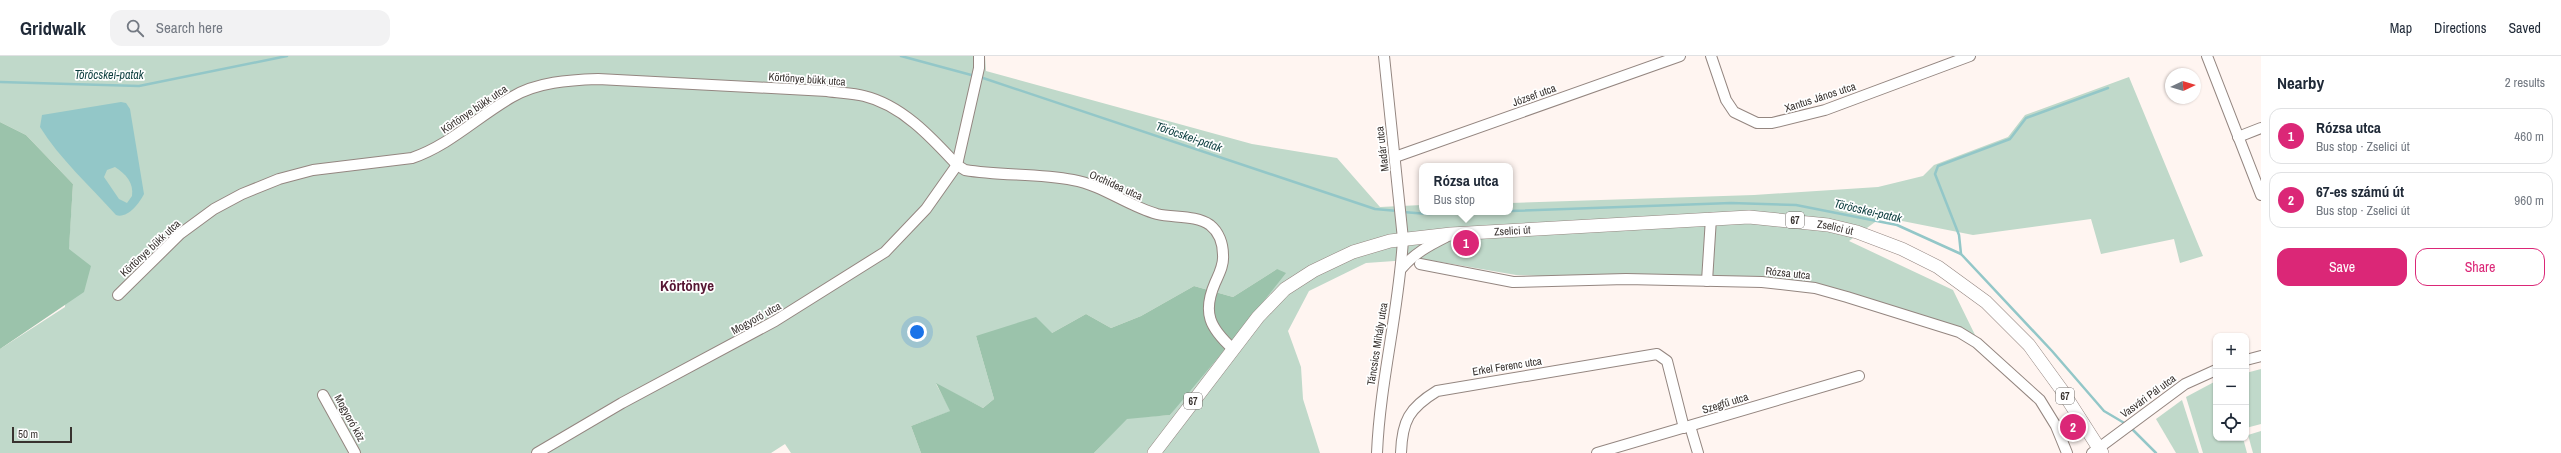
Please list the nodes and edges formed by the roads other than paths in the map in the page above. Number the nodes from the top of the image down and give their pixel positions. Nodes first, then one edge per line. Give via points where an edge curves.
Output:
1 (979, 56) edge
2 (1384, 56) edge
3 (1680, 56) edge
4 (1711, 56) edge
5 (1970, 56) edge
6 (2207, 56) edge
7 (2261, 128) edge
8 (2238, 137) junction
9 (1395, 157) junction
10 (957, 166) junction
11 (2261, 195) edge
12 (1711, 218) junction
13 (1451, 234) junction
14 (1403, 240) junction
15 (1420, 264) dead end
16 (1402, 269) junction
17 (1707, 281) junction
18 (118, 295) dead end
19 (1233, 349) junction
20 (2261, 356) edge
21 (2249, 359) edge
22 (2213, 371) edge
23 (1859, 376) dead end
24 (323, 395) dead end
25 (1687, 427) junction
26 (2097, 451) edge
27 (356, 453) edge
28 (537, 453) edge
29 (1154, 453) edge
30 (1377, 453) edge
31 (1401, 453) edge
32 (1597, 453) edge
33 (1698, 453) edge
34 (2067, 453) edge

1 - 10 street via 979,68
2 - 9 street, Madár utca
3 - 9 street, József utca
4 - 5 street, Xantus János utca via 1726,100 1734,112 1757,123 1780,121 1825,110
6 - 8 street
7 - 8 street
8 - 11 street
9 - 14 street, Madár utca
10 - 18 street, Körtönye bükk utca via 916,124 881,102 864,96 827,91 566,80 512,97 456,137 427,153 412,158 313,170 279,179 242,194 214,209 180,234
10 - 19 street, Orchidea utca via 974,172 1018,173 1073,180 1141,209 1198,220 1210,225 1222,244 1224,256 1210,294 1210,324 1217,335
10 - 28 street, Mogyoró utca via 926,209 879,255 776,321 622,403
12 - 13 main road, Zselici út / 67
12 - 17 street
12 - 26 main road, Zselici út / 67 via 1778,218 1828,225 1857,232 1902,249 1938,267 1986,302 2029,345 2061,389
13 - 14 main road, 67
13 - 16 street via 1423,248 1412,256
14 - 16 street, Táncsics Mihály utca
14 - 19 main road, 67 via 1353,252 1298,280 1285,289
15 - 17 street, Rózsa utca via 1513,282 1626,279
16 - 30 street, Táncsics Mihály utca via 1384,376
17 - 34 street, Rózsa utca via 1762,282 1815,288 1959,332 1977,343 2040,400 2056,426
19 - 29 main road, 67
20 - 21 street
22 - 26 street, Vasvári Pál utca via 2185,384 2136,418
23 - 25 street, Szegfű utca
24 - 27 street, Mogyoró köz
25 - 31 street, Erkel Ferenc utca via 1667,361 1657,354 1436,391 1421,401 1408,415 1401,437
25 - 32 street, Szegfű utca
25 - 33 street

